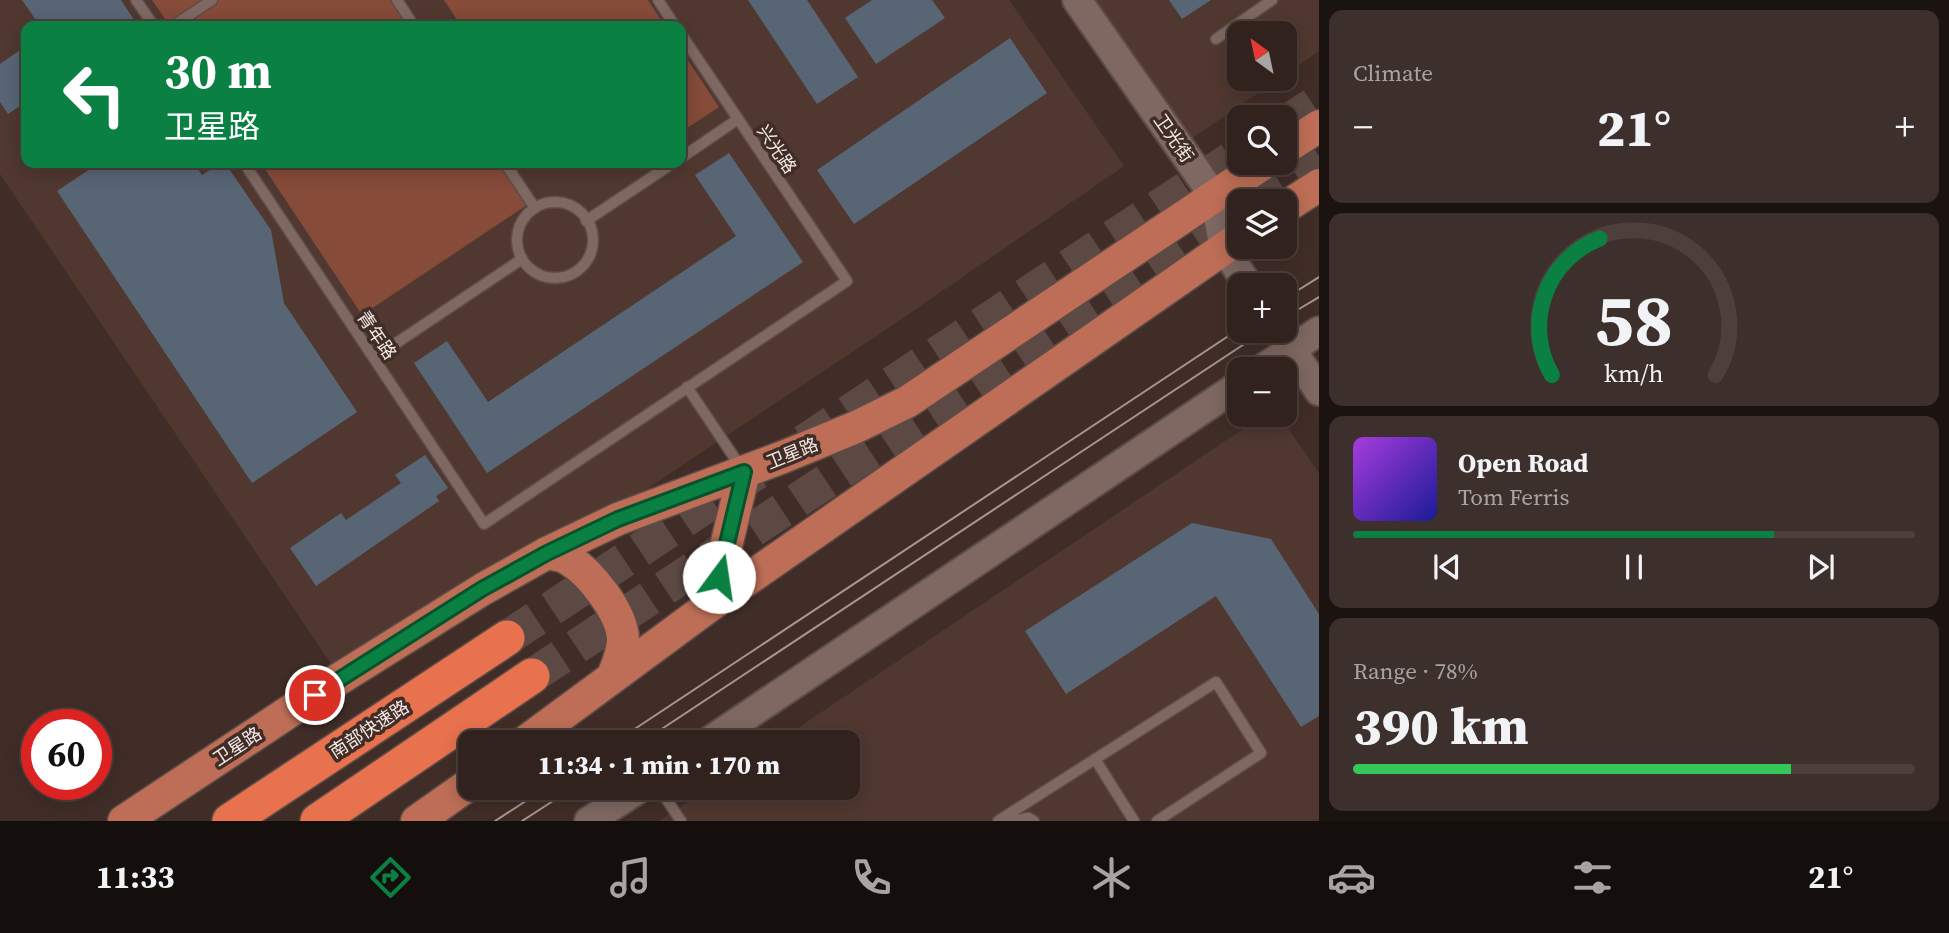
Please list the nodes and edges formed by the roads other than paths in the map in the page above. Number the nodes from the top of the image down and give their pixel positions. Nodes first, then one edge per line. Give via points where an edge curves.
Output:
1 (136, 0) edge
2 (212, 0) edge
3 (397, 0) edge
4 (658, 0) edge
5 (1077, 0) edge
6 (1272, 0) edge
7 (151, 21) edge
8 (180, 21) edge
9 (411, 21) edge
10 (672, 21) edge
11 (1216, 38) dead end
12 (686, 41) edge
13 (738, 119) junction
14 (1319, 126) edge
15 (1297, 140) edge
16 (686, 155) edge
17 (247, 168) edge
18 (508, 168) edge
19 (666, 168) edge
20 (1246, 175) edge
21 (1319, 185) edge
22 (1214, 196) junction
23 (1297, 199) edge
24 (535, 208) junction
25 (586, 221) junction
26 (1227, 232) edge
27 (1227, 246) edge
28 (522, 259) junction
29 (1319, 331) edge
30 (1297, 337) edge
31 (1283, 343) edge
32 (1287, 343) edge
33 (1272, 357) edge
34 (374, 358) junction
35 (687, 387) junction
36 (1319, 391) edge
37 (1227, 393) edge
38 (744, 472) junction
39 (547, 553) junction
40 (712, 604) junction
41 (507, 638) tunnel mouth
42 (532, 676) tunnel mouth
43 (613, 676) junction
44 (541, 730) edge
45 (726, 730) edge
46 (1095, 759) junction
47 (458, 792) edge
48 (621, 800) edge
49 (667, 800) edge
50 (124, 821) edge
51 (230, 821) edge
52 (318, 821) edge
53 (417, 821) edge
54 (589, 821) edge
55 (681, 821) edge
56 (998, 821) edge
57 (1007, 821) edge
58 (1034, 821) edge
59 (1134, 821) edge
60 (1157, 821) edge

1 - 7 lane
2 - 8 lane
3 - 9 lane
4 - 10 lane
5 - 22 main road, 卫光街
6 - 11 lane
12 - 13 lane, 兴光路
13 - 16 lane
13 - 35 lane, 兴光路 via 847,281
14 - 15 main road
17 - 34 lane, 青年路
18 - 24 lane
19 - 25 lane
20 - 22 main road, 卫星路
21 - 23 main road
22 - 26 main road, 卫光街
22 - 38 main road, 卫星路 via 907,402
24 - 25 lane via 566,203 578,209
24 - 28 lane via 517,233
25 - 28 lane via 592,229 591,254 575,272 552,278 540,275
27 - 40 main road
28 - 34 lane
29 - 30 main road
31 - 33 main road
32 - 36 main road
34 - 35 lane, 青年路 via 484,524
35 - 38 lane
37 - 45 main road
38 - 39 main road, 卫星路 via 618,519
38 - 40 main road
39 - 43 main road via 566,557 581,568 614,612 623,635
39 - 50 main road, 卫星路 via 331,684
40 - 43 main road
41 - 51 highway, 南部快速路
42 - 52 highway
43 - 44 main road
46 - 56 lane
46 - 59 lane
46 - 60 lane via 1216,682 1261,753
47 - 53 main road
48 - 54 main road
49 - 55 lane
57 - 58 lane

